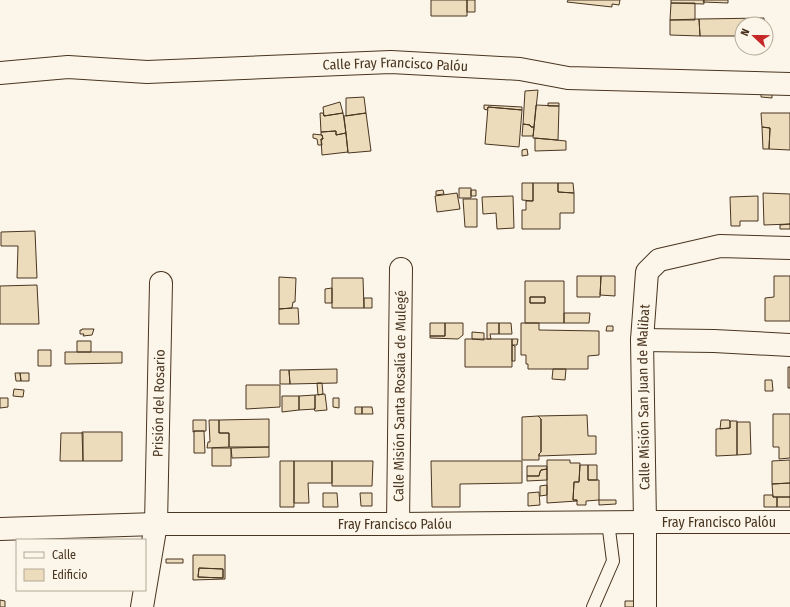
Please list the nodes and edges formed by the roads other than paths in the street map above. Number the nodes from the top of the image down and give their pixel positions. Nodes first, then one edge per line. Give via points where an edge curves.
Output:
1 (0, 73) edge
2 (790, 84) edge
3 (790, 248) edge
4 (401, 269) dead end
5 (161, 283) dead end
6 (642, 340) junction
7 (790, 345) edge
8 (608, 522) junction
9 (645, 522) junction
10 (790, 522) edge
11 (156, 524) junction
12 (398, 524) junction
13 (0, 529) edge
14 (146, 583) edge
15 (145, 591) edge
16 (142, 607) edge
17 (593, 607) edge
18 (646, 607) edge

1 - 2 street, Calle Fray Francisco Palóu via 68,67 147,72 390,62 520,68 568,78
3 - 6 street, Calle Misión San Juan de Malibat via 720,246 659,260 647,272
4 - 12 street, Calle Misión Santa Rosalía de Mulegé
5 - 11 street, Prisión del Rosario
6 - 7 street
6 - 9 street, Calle Misión San Juan de Malibat
8 - 9 street, Fray Francisco Palóu
8 - 12 street, Fray Francisco Palóu
8 - 17 lane via 613,561
9 - 10 street, Fray Francisco Palóu
9 - 18 street, Calle Misión San Juan de Malibat
11 - 12 street, Fray Francisco Palóu
11 - 13 street, Fray Francisco Palóu
11 - 14 street, Prisión del Rosario
15 - 16 street, Prisión del Rosario

